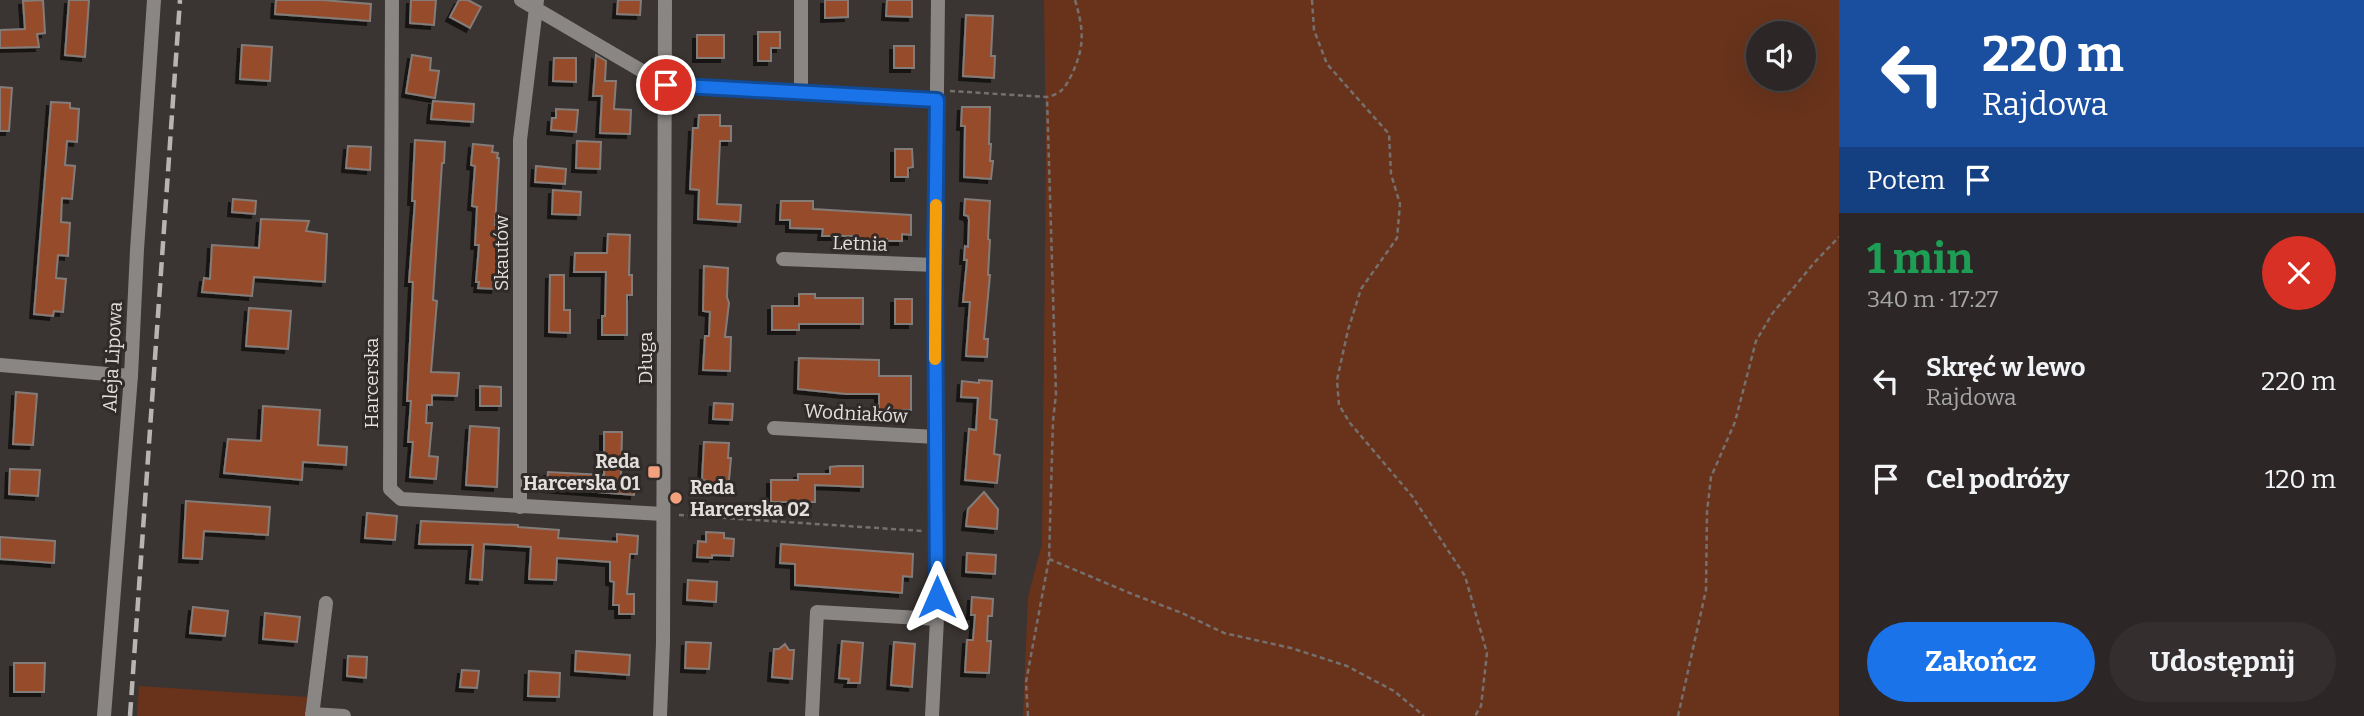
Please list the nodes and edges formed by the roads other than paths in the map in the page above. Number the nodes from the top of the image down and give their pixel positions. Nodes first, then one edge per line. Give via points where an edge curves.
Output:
1 (154, 0) edge
2 (392, 0) edge
3 (521, 0) edge
4 (665, 0) edge
5 (801, 0) edge
6 (939, 0) edge
7 (537, 4) edge
8 (666, 85) junction
9 (801, 93) junction
10 (937, 95) junction
11 (783, 259) dead end
12 (935, 265) junction
13 (0, 365) edge
14 (131, 376) junction
15 (774, 428) dead end
16 (936, 437) junction
17 (520, 507) junction
18 (663, 514) junction
19 (326, 603) dead end
20 (937, 619) junction
21 (312, 715) edge
22 (104, 716) edge
23 (344, 716) edge
24 (660, 716) edge
25 (812, 716) edge
26 (932, 716) edge

1 - 14 street, Aleja Lipowa
2 - 17 street, Harcerska via 390,489 401,499
3 - 7 street
4 - 8 street, Długa
5 - 9 street
6 - 10 street
7 - 8 street
7 - 17 street, Skautów via 520,140
8 - 9 street
8 - 18 street, Długa
9 - 10 street
10 - 12 street
11 - 12 street, Letnia
12 - 16 street
13 - 14 street
14 - 22 street, Aleja Lipowa
15 - 16 street, Wodniaków
16 - 20 street
17 - 18 street, Harcerska
18 - 24 street, Długa
19 - 21 street
20 - 25 street via 817,612
20 - 26 street
21 - 23 street

